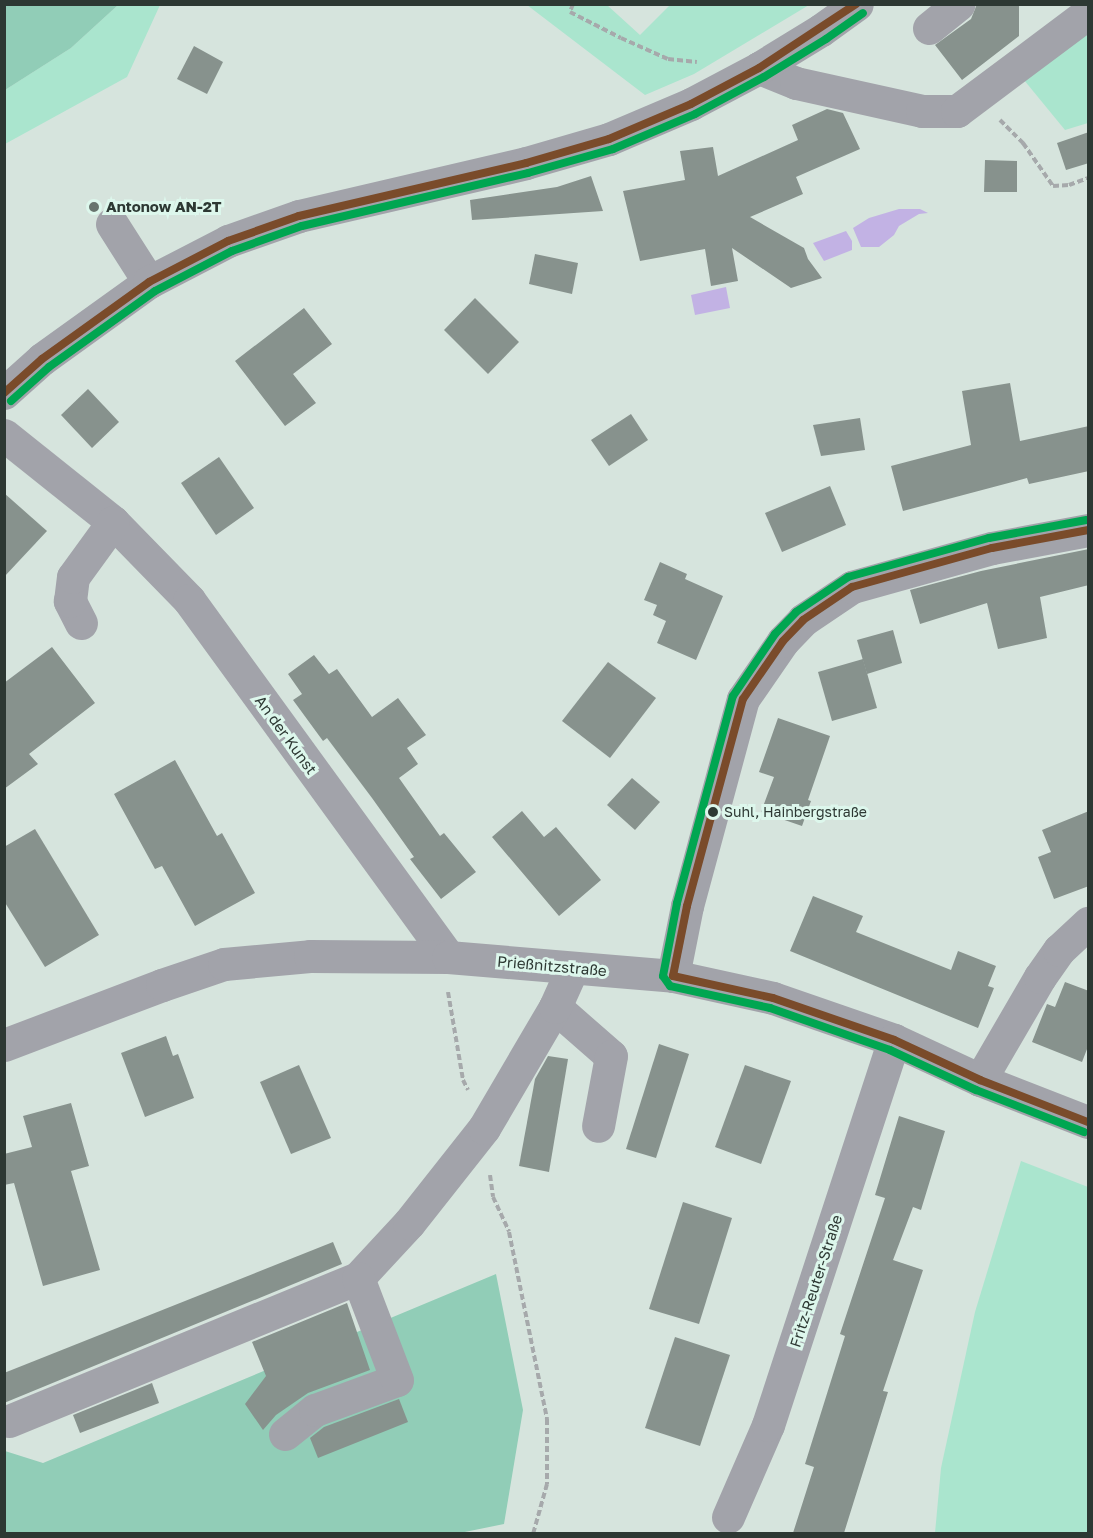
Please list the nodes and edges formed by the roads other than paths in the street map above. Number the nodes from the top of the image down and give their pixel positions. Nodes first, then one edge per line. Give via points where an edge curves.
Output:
1 (857, 4) edge
2 (959, 4) edge
3 (1089, 13) edge
4 (929, 28) dead end
5 (759, 68) junction
6 (112, 224) dead end
7 (149, 282) junction
8 (4, 393) edge
9 (4, 435) edge
10 (113, 522) junction
11 (1089, 530) edge
12 (81, 623) dead end
13 (1089, 923) edge
14 (448, 957) junction
15 (572, 969) junction
16 (673, 976) junction
17 (555, 1007) junction
18 (894, 1041) junction
19 (4, 1046) edge
20 (980, 1080) junction
21 (1089, 1122) edge
22 (598, 1126) dead end
23 (358, 1278) junction
24 (9, 1421) dead end
25 (285, 1434) dead end
26 (728, 1517) dead end

1 - 5 street
2 - 4 street
3 - 5 street via 957,111 922,111 796,83
5 - 7 street via 691,104 609,139 299,216 228,241
6 - 7 street
7 - 8 street via 42,359
9 - 10 street, An der Kunst
10 - 12 street via 73,577 70,601
10 - 14 street, An der Kunst via 189,600
11 - 16 street via 992,548 852,587 803,620 743,699 687,906
13 - 20 street via 1059,950 1040,977
14 - 15 street, Prießnitzstraße
14 - 19 street, Prießnitzstraße via 310,956 224,964
15 - 16 street, Prießnitzstraße
15 - 17 street
16 - 18 street, Prießnitzstraße via 773,998
17 - 22 street via 611,1056
17 - 23 street via 483,1128 410,1223
18 - 20 street, Prießnitzstraße
18 - 26 street, Fritz-Reuter-Straße via 768,1425
20 - 21 street, Prießnitzstraße
23 - 24 street
23 - 25 street via 397,1380 315,1410

